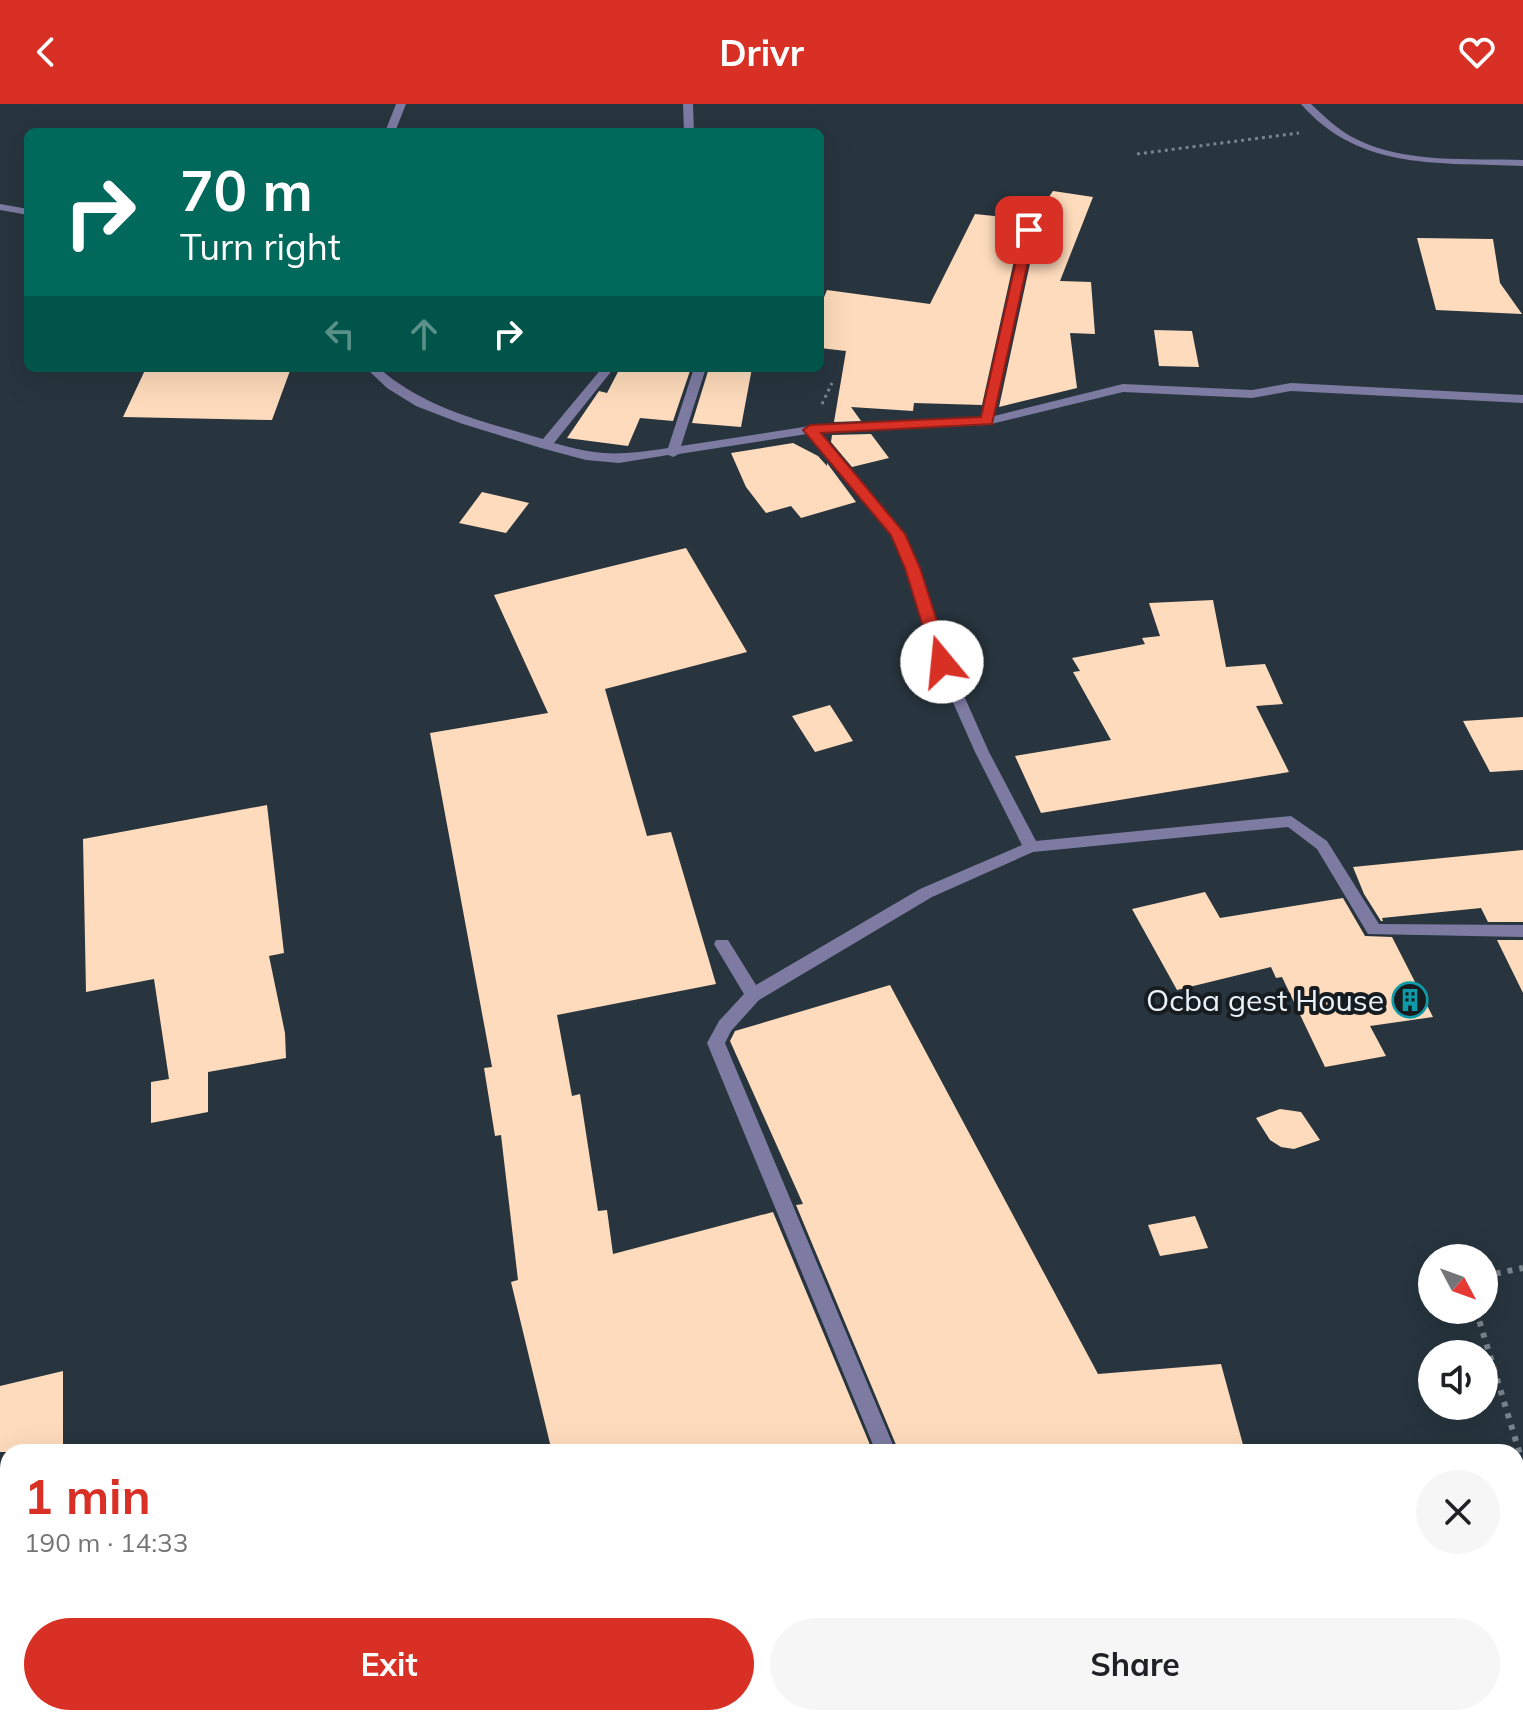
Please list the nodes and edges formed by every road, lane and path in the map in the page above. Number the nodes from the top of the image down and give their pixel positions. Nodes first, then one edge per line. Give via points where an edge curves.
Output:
1 (401, 104) edge
2 (688, 104) edge
3 (1306, 104) edge
4 (392, 128) edge
5 (689, 128) edge
6 (1331, 129) junction
7 (1137, 154) dead end
8 (1523, 163) edge
9 (0, 207) edge
10 (24, 211) edge
11 (1029, 230) dead end
12 (376, 372) edge
13 (605, 372) edge
14 (699, 372) edge
15 (1523, 399) edge
16 (987, 421) junction
17 (810, 430) junction
18 (545, 445) junction
19 (673, 453) junction
20 (1031, 847) junction
21 (1523, 931) edge
22 (722, 944) dead end
23 (753, 995) junction
24 (1523, 1268) edge
25 (1498, 1273) edge
26 (1480, 1324) edge
27 (883, 1444) edge
28 (1517, 1444) edge

1 - 4 street
2 - 5 street
3 - 6 street
6 - 7 path
6 - 8 street via 1384,152
9 - 10 street
11 - 16 street
12 - 18 street via 420,403
13 - 18 street
14 - 19 street
15 - 16 street via 1291,387 1252,394 1123,388
16 - 17 street
17 - 19 street
17 - 20 street via 898,534 942,662
18 - 19 street via 619,459
20 - 21 street via 1291,821 1322,845 1374,930
20 - 23 street via 926,893
22 - 23 street
23 - 27 street via 716,1043
24 - 25 path
26 - 28 path

